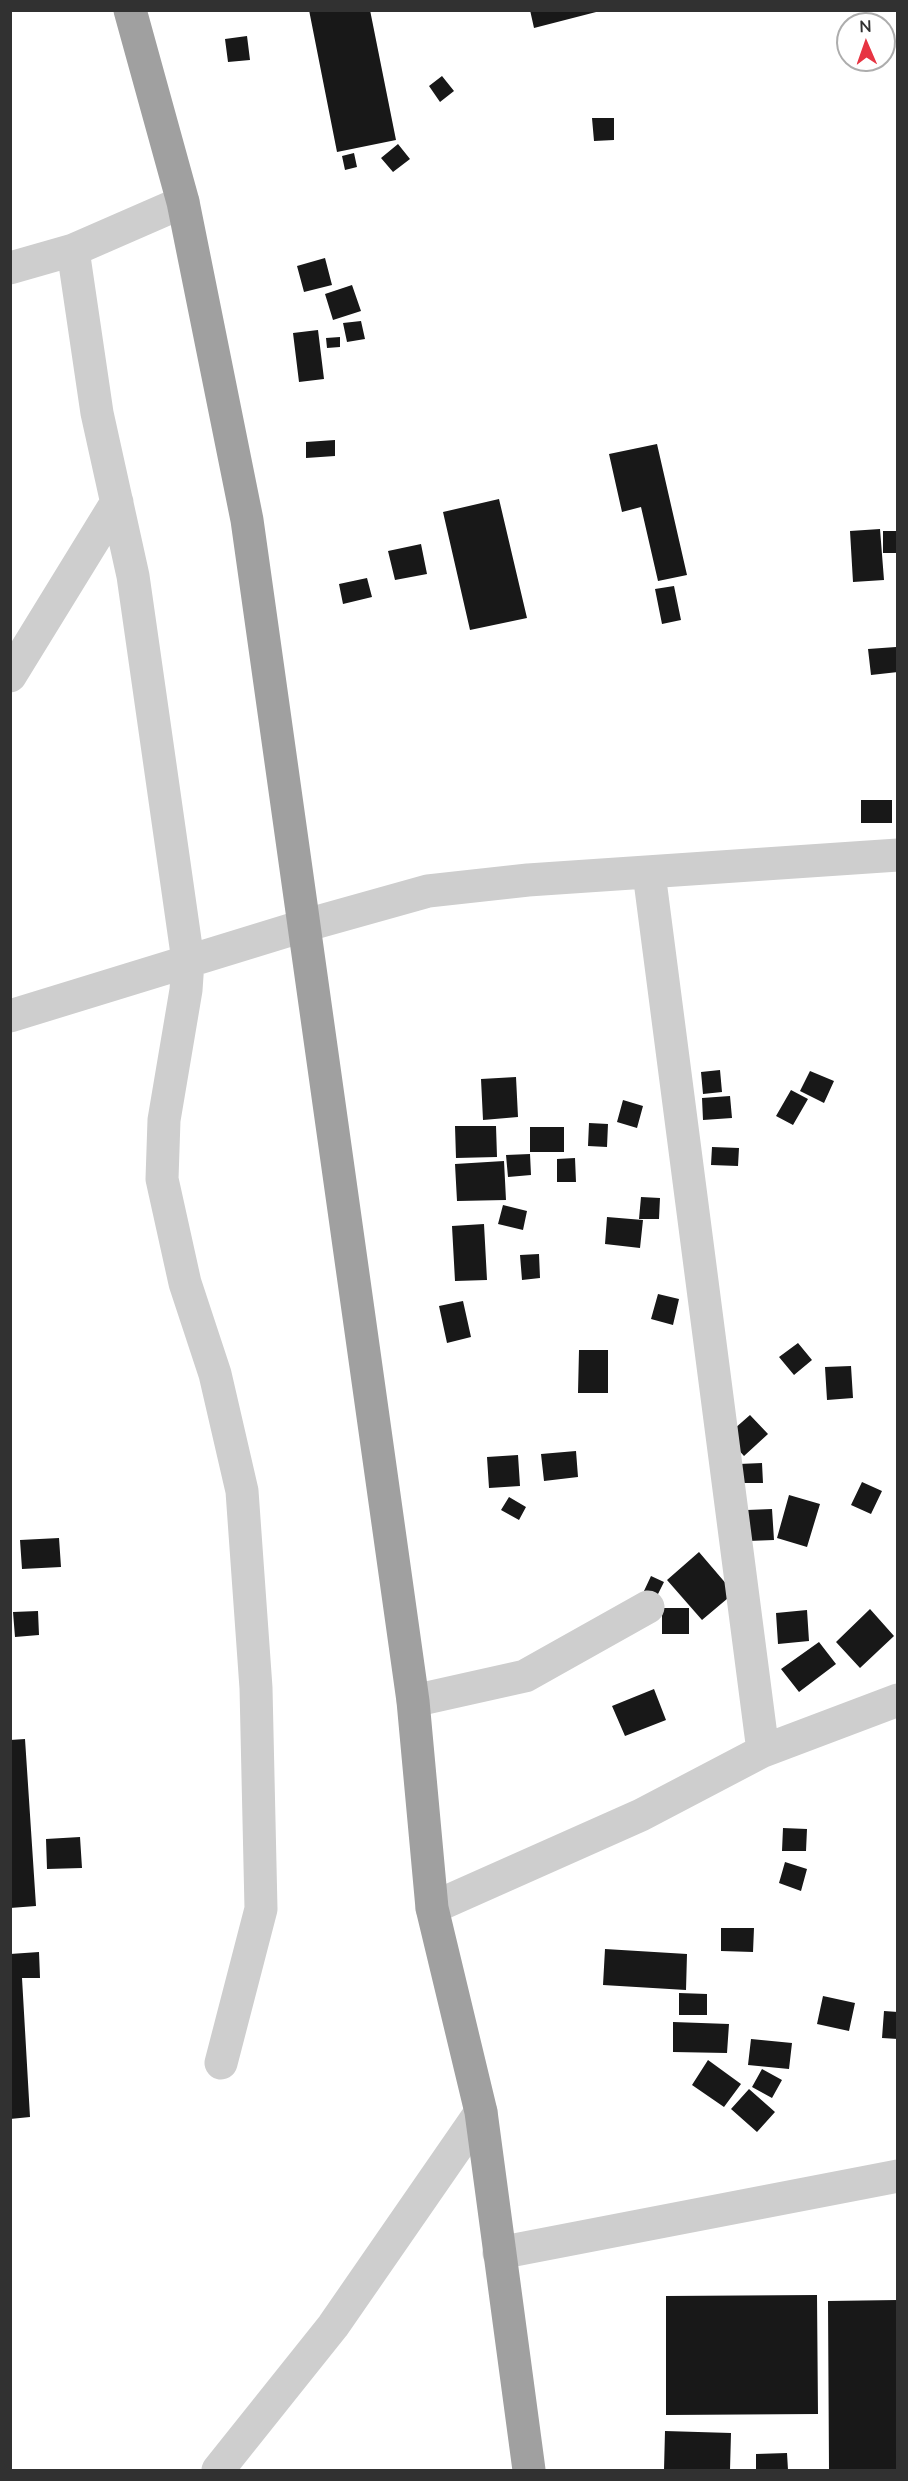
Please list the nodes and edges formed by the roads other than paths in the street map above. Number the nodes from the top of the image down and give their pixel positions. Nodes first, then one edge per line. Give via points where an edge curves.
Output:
1 (130, 10) edge
2 (183, 202) junction
3 (73, 250) junction
4 (10, 268) edge
5 (117, 502) junction
6 (10, 676) edge
7 (897, 855) edge
8 (649, 873) junction
9 (303, 926) junction
10 (188, 961) junction
11 (10, 1016) edge
12 (648, 1607) dead end
13 (897, 1700) edge
14 (413, 1701) junction
15 (764, 1751) junction
16 (432, 1908) junction
17 (221, 2063) dead end
18 (481, 2112) junction
19 (897, 2176) edge
20 (500, 2253) junction
21 (218, 2470) edge
22 (529, 2470) edge

1 - 2 highway
2 - 3 street
2 - 9 highway via 248,520
3 - 4 street
3 - 5 street via 97,413
5 - 6 street
5 - 10 street via 133,576
7 - 8 street
8 - 9 street via 428,891
8 - 15 street
9 - 10 street
9 - 14 highway
10 - 11 street
10 - 17 street via 164,1120 162,1179 185,1283 215,1374 242,1491 256,1688 261,1909
12 - 14 street via 525,1676
13 - 15 street
14 - 16 highway
15 - 16 street via 641,1815
16 - 18 highway
18 - 20 highway
18 - 21 street via 333,2326
19 - 20 street
20 - 22 highway

